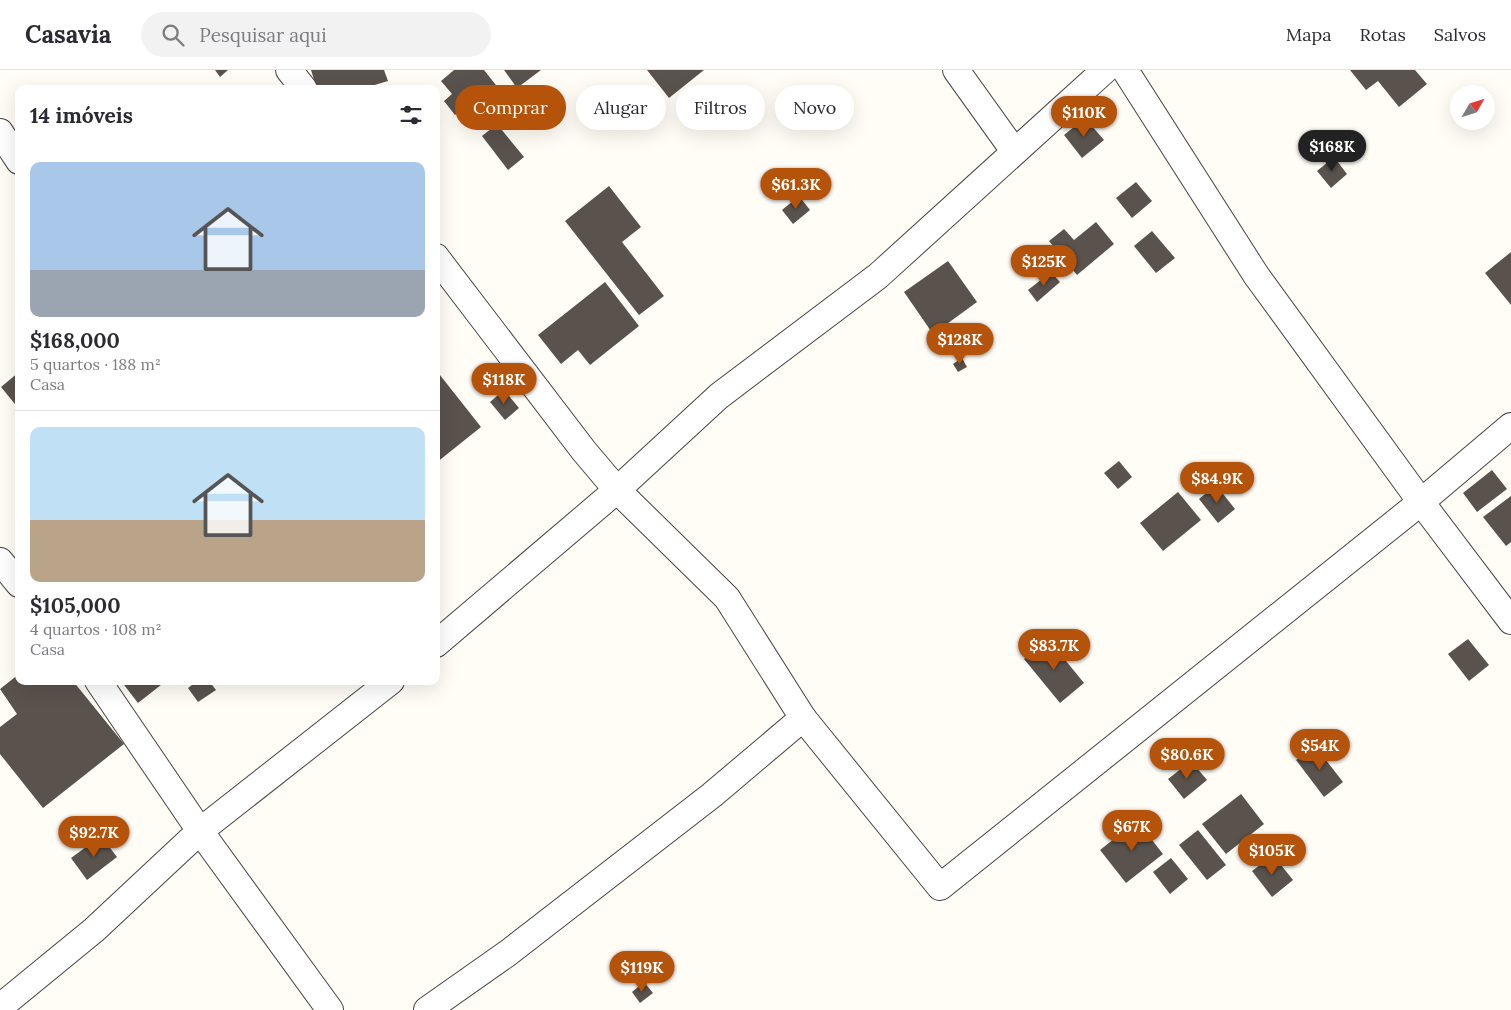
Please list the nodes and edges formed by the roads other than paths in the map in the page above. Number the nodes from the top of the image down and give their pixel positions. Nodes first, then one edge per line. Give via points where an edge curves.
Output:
1 (289, 70) edge
2 (956, 70) edge
3 (1105, 70) edge
4 (1125, 70) edge
5 (301, 85) edge
6 (0, 132) edge
7 (1014, 151) junction
8 (15, 154) edge
9 (440, 262) edge
10 (1511, 426) edge
11 (617, 490) junction
12 (1421, 502) junction
13 (0, 561) edge
14 (15, 579) edge
15 (1511, 621) edge
16 (440, 641) edge
17 (101, 685) edge
18 (386, 685) edge
19 (803, 718) junction
20 (200, 832) junction
21 (3, 1005) edge
22 (330, 1010) edge
23 (427, 1010) edge

1 - 5 street
2 - 7 street
3 - 7 street
4 - 12 street via 1256,275
6 - 8 street
7 - 11 street via 878,276 719,396
9 - 11 street
10 - 12 street
11 - 16 street
11 - 19 street via 727,598
12 - 15 street
12 - 19 street via 940,887
13 - 14 street
17 - 20 street
18 - 20 street
19 - 23 street via 704,802 508,953
20 - 21 street via 94,930
20 - 22 street

